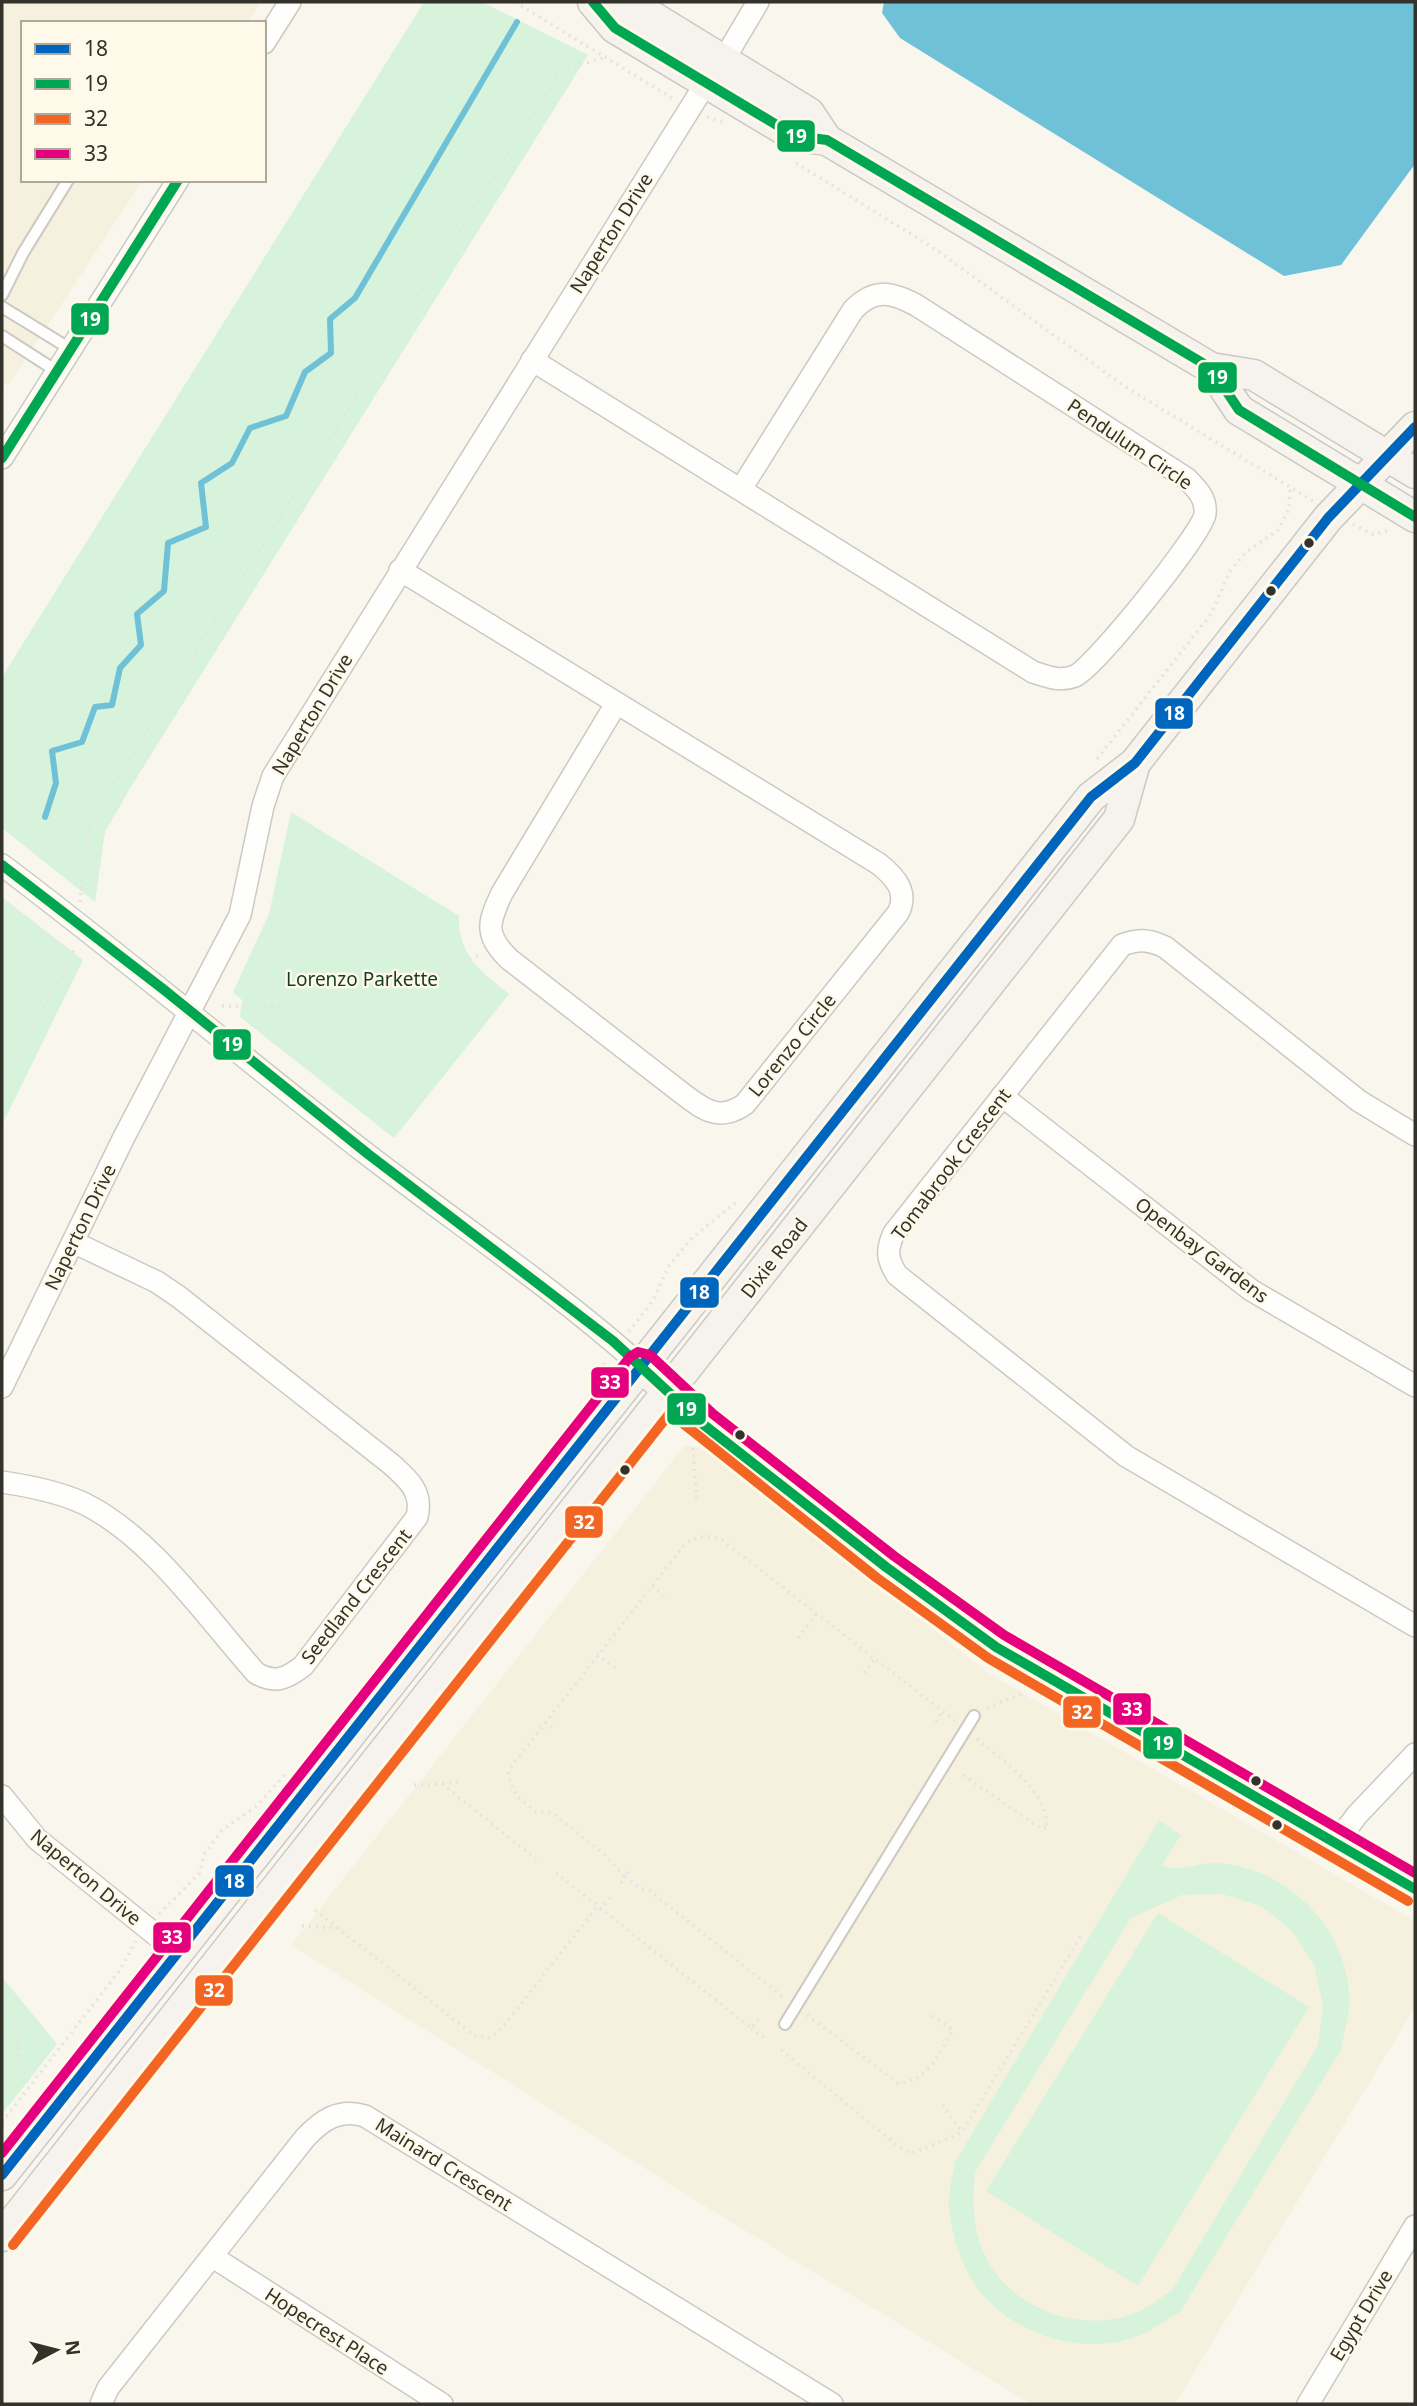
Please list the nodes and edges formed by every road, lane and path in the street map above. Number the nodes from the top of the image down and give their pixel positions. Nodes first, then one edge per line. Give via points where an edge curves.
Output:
1 (290, 2) edge
2 (515, 2) edge
3 (593, 2) edge
4 (602, 2) edge
5 (758, 2) edge
6 (266, 40) edge
7 (606, 57) junction
8 (714, 72) junction
9 (662, 93) dead end
10 (709, 118) dead end
11 (730, 123) dead end
12 (791, 160) dead end
13 (67, 182) edge
14 (177, 182) edge
15 (2, 295) edge
16 (2, 307) edge
17 (2, 336) edge
18 (72, 350) junction
19 (531, 360) junction
20 (1211, 368) junction
21 (58, 372) junction
22 (1415, 426) edge
23 (1387, 456) junction
24 (2, 458) edge
25 (1415, 473) edge
26 (1361, 484) junction
27 (741, 489) junction
28 (1415, 517) edge
29 (400, 570) junction
30 (616, 704) junction
31 (1104, 750) dead end
32 (1135, 763) junction
33 (2, 865) edge
34 (79, 923) junction
35 (482, 953) dead end
36 (222, 1006) dead end
37 (190, 1012) junction
38 (2, 1089) edge
39 (1002, 1096) junction
40 (1415, 1135) edge
41 (72, 1242) junction
42 (640, 1366) junction
43 (1415, 1386) edge
44 (2, 1387) edge
45 (668, 1392) junction
46 (693, 1443) dead end
47 (2, 1482) edge
48 (697, 1503) dead end
49 (652, 1586) junction
50 (664, 1595) dead end
51 (817, 1612) junction
52 (1415, 1626) edge
53 (798, 1638) dead end
54 (597, 1654) junction
55 (874, 1658) junction
56 (615, 1668) dead end
57 (864, 1674) dead end
58 (1026, 1692) dead end
59 (986, 1709) dead end
60 (942, 1711) junction
61 (974, 1716) dead end
62 (545, 1722) junction
63 (936, 1722) dead end
64 (965, 1729) junction
65 (555, 1731) dead end
66 (1415, 1754) edge
67 (290, 1768) dead end
68 (963, 1775) dead end
69 (461, 1782) dead end
70 (442, 1784) junction
71 (414, 1785) dead end
72 (2, 1796) edge
73 (1336, 1843) junction
74 (536, 1859) dead end
75 (628, 1872) dead end
76 (556, 1873) dead end
77 (625, 1877) junction
78 (621, 1883) dead end
79 (1415, 1889) edge
80 (610, 1898) dead end
81 (166, 1905) dead end
82 (599, 1908) junction
83 (315, 1910) dead end
84 (302, 1926) dead end
85 (337, 1928) junction
86 (1081, 1936) dead end
87 (131, 1948) dead end
88 (177, 1952) junction
89 (2, 2002) edge
90 (796, 2007) junction
91 (928, 2013) dead end
92 (760, 2017) dead end
93 (785, 2024) dead end
94 (751, 2028) junction
95 (766, 2039) dead end
96 (782, 2050) dead end
97 (31, 2084) junction
98 (942, 2105) dead end
99 (2, 2122) edge
100 (962, 2132) junction
101 (2, 2175) edge
102 (1415, 2226) edge
103 (2, 2236) edge
104 (213, 2257) junction
105 (100, 2404) edge
106 (442, 2404) edge
107 (832, 2404) edge
108 (1308, 2404) edge

1 - 6 street
2 - 7 path
3 - 8 main road via 615,27
4 - 8 main road via 630,4
5 - 8 street, Naperton Drive
7 - 9 path
7 - 34 path via 557,76 93,816 85,850
8 - 19 street, Naperton Drive
8 - 20 main road via 809,113 827,140
10 - 11 path
12 - 31 path via 935,249 1124,386 1290,487 1289,509 1278,530 1245,553 1230,571 1211,614
13 - 15 lane
14 - 18 street
16 - 18 lane
17 - 21 lane
18 - 21 street
19 - 27 street, Pendulum Circle
19 - 29 street, Naperton Drive
20 - 23 main road via 1254,375
20 - 26 main road via 1239,411
21 - 24 street
22 - 23 main road, Dixie Road
23 - 25 main road
23 - 26 main road, Dixie Road
26 - 28 main road
26 - 32 main road, Dixie Road via 1328,519
27 - 27 street, Pendulum Circle via 1033,672 1065,680 1091,666 1194,540 1205,514 1204,500 1186,478 892,293 870,295 853,310
29 - 30 street, Lorenzo Circle
29 - 37 street, Naperton Drive via 274,776 263,806 240,915
30 - 30 street, Lorenzo Circle via 502,893 490,932 509,959 682,1094 711,1113 734,1112 886,928 903,904 902,894 898,881 879,864
32 - 42 main road, Dixie Road via 1091,797
32 - 45 main road, Dixie Road via 1119,819
33 - 34 street
34 - 37 street
34 - 38 path via 75,951
35 - 36 path via 366,1009
37 - 41 street, Naperton Drive
37 - 42 street
39 - 40 street, Tomabrook Crescent via 1122,945 1151,940 1359,1101
39 - 43 street, Openbay Gardens via 1251,1290
39 - 52 street, Tomabrook Crescent via 894,1233 887,1248 888,1261 897,1275 1126,1456
41 - 44 street, Naperton Drive
41 - 47 street, Seedland Crescent via 179,1297 380,1456 413,1486 419,1500 417,1517 303,1666 288,1678 276,1680 256,1673 123,1528 68,1497
42 - 45 main road
42 - 88 main road, Dixie Road
45 - 73 main road via 886,1567 996,1647
45 - 103 main road, Dixie Road
46 - 48 path
49 - 50 path
49 - 51 path via 685,1544 701,1535 722,1540
49 - 54 path
51 - 53 path
51 - 55 path
54 - 56 path
54 - 62 path
55 - 57 path
55 - 60 path
58 - 59 path
60 - 63 path
60 - 64 path
61 - 64 lane
62 - 65 path
62 - 77 path via 510,1768 508,1776 517,1796 536,1812 552,1813
64 - 68 path via 1030,1786 1049,1827 1042,1829
64 - 90 lane
66 - 73 street
67 - 81 path via 257,1806 223,1829 205,1853 199,1874
69 - 70 path
70 - 71 path
70 - 74 path
72 - 88 street, Naperton Drive via 37,1839
73 - 79 main road
75 - 77 path
76 - 82 path
77 - 78 path
77 - 90 path via 650,1891
80 - 82 path
82 - 85 path via 491,2038 475,2036
82 - 94 path
83 - 85 path
84 - 85 path
86 - 100 path
87 - 97 path via 120,1970
88 - 101 main road, Dixie Road
89 - 97 path via 17,2032 18,2069
90 - 91 path via 898,2083 918,2080 953,2030
90 - 93 lane
92 - 94 path
94 - 95 path
96 - 100 path via 909,2153
97 - 99 path
98 - 100 path
102 - 108 street, Egypt Drive
104 - 105 street, Mainard Crescent
104 - 106 street, Hopecrest Place
104 - 107 street, Mainard Crescent via 320,2122 352,2112

